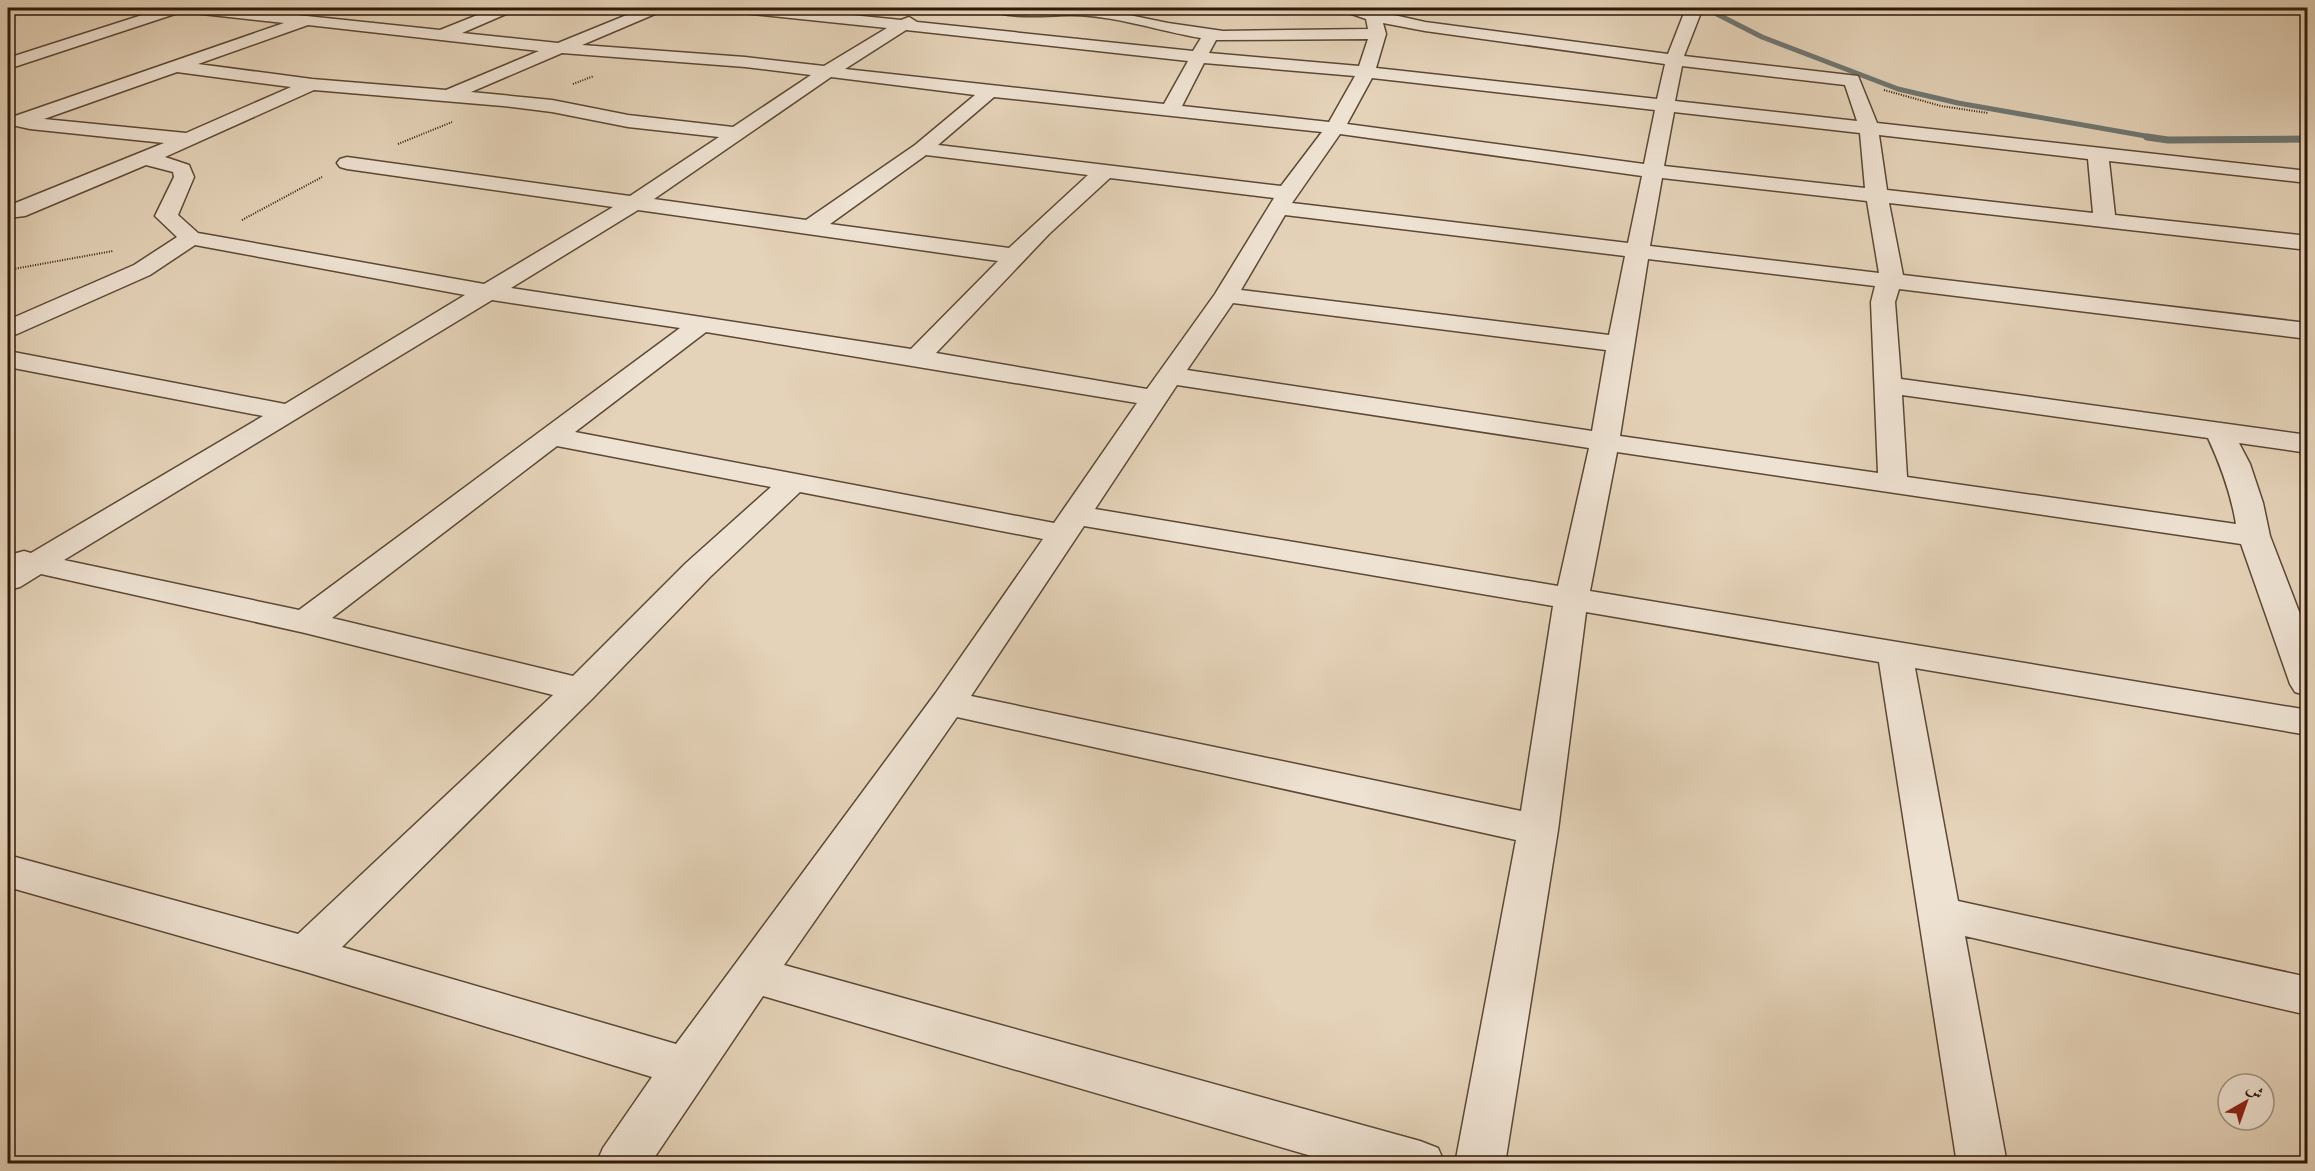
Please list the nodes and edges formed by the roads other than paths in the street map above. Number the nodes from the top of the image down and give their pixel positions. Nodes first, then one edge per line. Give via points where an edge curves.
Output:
1 (178, 8) edge
2 (193, 8) edge
3 (507, 8) edge
4 (656, 8) edge
5 (743, 8) edge
6 (930, 8) edge
7 (998, 8) edge
8 (1693, 8) edge
9 (1087, 9) edge
10 (808, 11) edge
11 (1367, 19) edge
12 (309, 20) junction
13 (904, 25) junction
14 (443, 35) junction
15 (1211, 35) junction
16 (8, 47) edge
17 (557, 48) junction
18 (49, 51) junction
19 (1198, 57) junction
20 (1674, 60) junction
21 (8, 64) edge
22 (179, 67) junction
23 (827, 72) junction
24 (1366, 72) junction
25 (312, 84) junction
26 (990, 92) junction
27 (450, 94) junction
28 (1666, 105) junction
29 (1170, 110) junction
30 (14, 121) edge
31 (1335, 128) junction
32 (1869, 129) junction
33 (736, 133) junction
34 (186, 139) junction
35 (922, 149) junction
36 (2098, 154) junction
37 (144, 159) junction
38 (347, 163) road end
39 (1653, 171) junction
40 (1104, 172) junction
41 (2298, 176) edge
42 (1877, 197) junction
43 (1282, 201) junction
44 (2307, 201) edge
45 (636, 202) junction
46 (8, 212) edge
47 (2105, 222) junction
48 (811, 227) junction
49 (191, 238) junction
50 (2307, 243) edge
51 (1639, 252) junction
52 (1014, 256) junction
53 (1892, 282) junction
54 (487, 292) junction
55 (1227, 295) junction
56 (700, 325) junction
57 (8, 329) edge
58 (2307, 331) edge
59 (1620, 344) junction
60 (918, 357) junction
61 (8, 359) edge
62 (1889, 385) junction
63 (1163, 387) junction
64 (289, 413) junction
65 (2220, 433) junction
66 (550, 436) junction
67 (1605, 442) junction
68 (2307, 444) edge
69 (793, 483) junction
70 (1893, 483) junction
71 (1070, 524) junction
72 (2254, 537) junction
73 (17, 567) edge
74 (1571, 600) junction
75 (304, 622) junction
76 (1895, 654) junction
77 (2307, 684) edge
78 (580, 690) junction
79 (948, 703) junction
80 (2307, 723) edge
81 (1538, 830) junction
82 (8, 871) edge
83 (1940, 914) junction
84 (306, 954) junction
85 (754, 975) junction
86 (2307, 996) edge
87 (686, 1067) junction
88 (621, 1164) edge
89 (1420, 1164) edge
90 (1480, 1164) edge
91 (1982, 1164) edge

1 - 18 street
2 - 12 street
3 - 14 street
4 - 17 street
5 - 10 street
6 - 13 street
7 - 9 street
8 - 20 street
9 - 15 street
10 - 13 street
11 - 15 street via 1314,33 1268,37
11 - 20 street
11 - 24 street
12 - 14 street
12 - 22 street
13 - 19 street
13 - 23 street
14 - 17 street
15 - 19 street
16 - 18 street
17 - 23 street
17 - 27 street
18 - 21 street
19 - 24 street
19 - 29 street
20 - 28 street
20 - 32 street via 1852,80
22 - 25 street
22 - 30 street
23 - 26 street
23 - 33 street
24 - 28 street
24 - 31 street
25 - 27 street
25 - 34 street
26 - 29 street
26 - 35 street
27 - 33 street
28 - 32 street
28 - 39 street
29 - 31 street
30 - 34 street
31 - 39 street
31 - 43 street
32 - 36 street
32 - 42 street
33 - 45 street
34 - 37 street
35 - 40 street
35 - 48 street
36 - 41 street
36 - 47 street
37 - 46 street
37 - 49 street via 182,169 184,177 166,216
38 - 45 street
39 - 42 street
39 - 51 street
40 - 43 street
40 - 52 street
41 - 44 street
42 - 47 street
42 - 53 street
43 - 51 street
43 - 55 street
45 - 48 street
45 - 54 street
47 - 50 street
48 - 52 street
49 - 54 street
49 - 57 street via 142,270
51 - 53 street
51 - 59 street
52 - 60 street
53 - 58 street
53 - 62 street via 1883,302
54 - 56 street
54 - 64 street
55 - 59 street
55 - 63 street
56 - 60 street
56 - 66 street
59 - 67 street
60 - 63 street
61 - 64 street
62 - 65 street
62 - 70 street
63 - 67 street
63 - 71 street
64 - 73 street
65 - 68 street
65 - 72 street via 2248,503
66 - 69 street
66 - 75 street
67 - 70 street
67 - 74 street
69 - 71 street
69 - 78 street via 698,570
70 - 72 street
71 - 74 street
71 - 79 street
72 - 77 street
73 - 75 street
74 - 76 street
74 - 81 street
75 - 78 street
76 - 80 street
76 - 83 street
78 - 84 street
79 - 81 street
79 - 85 street
81 - 90 street
82 - 84 street
83 - 86 street
83 - 91 street
84 - 87 street
85 - 87 street
85 - 89 street
87 - 88 street

